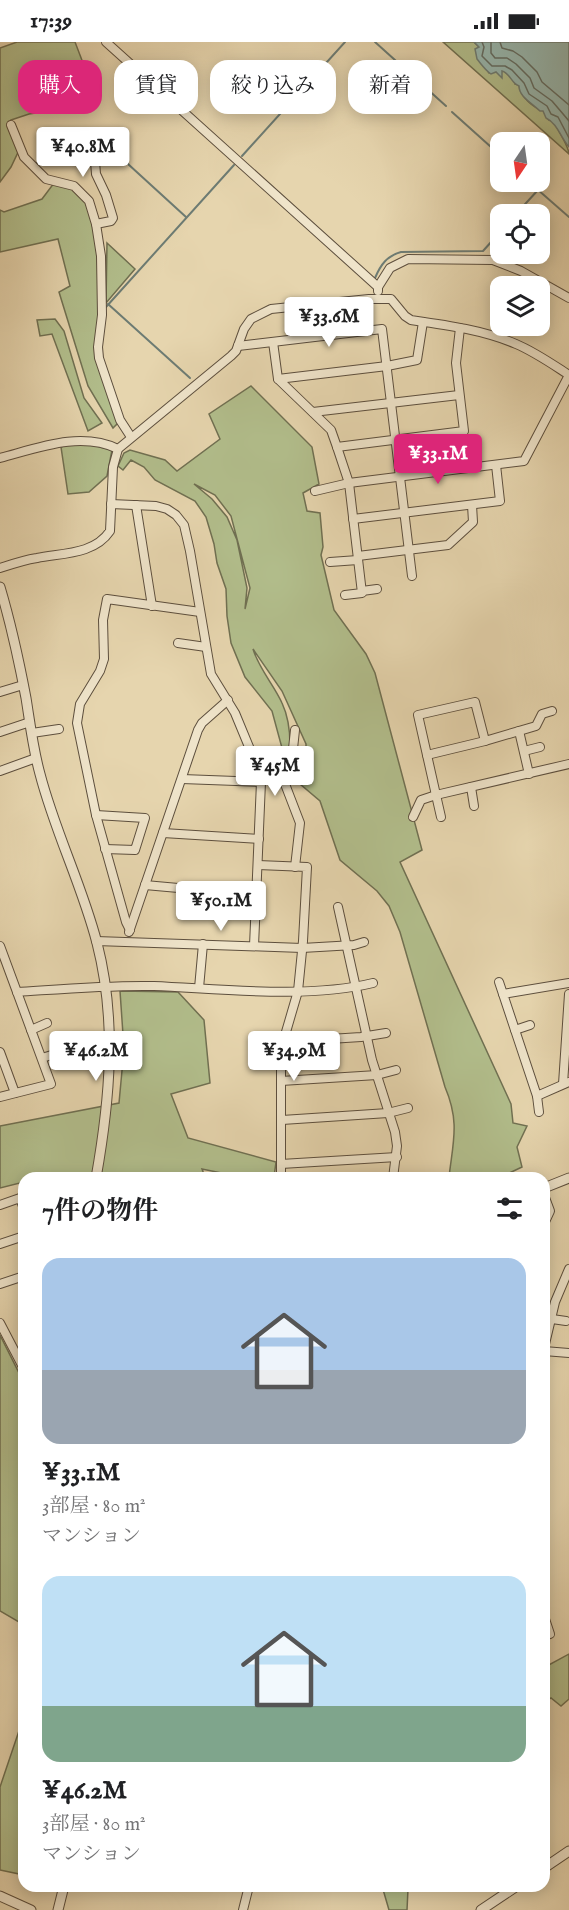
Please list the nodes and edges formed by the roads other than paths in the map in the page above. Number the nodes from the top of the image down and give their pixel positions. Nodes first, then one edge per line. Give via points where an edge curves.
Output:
1 (106, 42) edge
2 (11, 124) dead end
3 (93, 137) dead end
4 (96, 224) junction
5 (378, 287) junction
6 (379, 298) junction
7 (569, 298) edge
8 (423, 322) junction
9 (460, 328) junction
10 (273, 342) junction
11 (238, 346) junction
12 (387, 366) junction
13 (278, 379) junction
14 (459, 395) junction
15 (391, 403) junction
16 (313, 412) junction
17 (131, 437) junction
18 (395, 440) junction
19 (337, 447) junction
20 (118, 449) junction
21 (0, 458) edge
22 (496, 465) junction
23 (400, 477) junction
24 (349, 483) junction
25 (315, 491) dead end
26 (111, 504) junction
27 (472, 504) junction
28 (136, 505) junction
29 (404, 513) junction
30 (353, 519) junction
31 (409, 550) junction
32 (358, 558) junction
33 (330, 562) dead end
34 (0, 568) edge
35 (412, 576) dead end
36 (0, 587) edge
37 (377, 589) dead end
38 (362, 591) junction
39 (345, 595) dead end
40 (2, 600) edge
41 (152, 606) junction
42 (200, 612) junction
43 (178, 643) dead end
44 (206, 647) junction
45 (23, 685) junction
46 (0, 692) edge
47 (228, 700) junction
48 (552, 711) dead end
49 (30, 722) junction
50 (59, 729) dead end
51 (295, 730) dead end
52 (519, 731) junction
53 (0, 732) edge
54 (32, 733) junction
55 (485, 741) junction
56 (540, 747) dead end
57 (524, 751) junction
58 (427, 755) junction
59 (36, 758) junction
60 (569, 764) edge
61 (0, 771) edge
62 (530, 774) junction
63 (182, 779) junction
64 (261, 782) junction
65 (471, 787) junction
66 (436, 795) junction
67 (474, 806) dead end
68 (96, 815) junction
69 (413, 817) dead end
70 (441, 817) dead end
71 (163, 832) junction
72 (259, 839) junction
73 (105, 849) junction
74 (258, 865) junction
75 (295, 867) junction
76 (145, 885) junction
77 (257, 894) junction
78 (338, 907) dead end
79 (130, 930) junction
80 (96, 941) junction
81 (127, 941) junction
82 (364, 942) dead end
83 (203, 944) junction
84 (254, 946) junction
85 (347, 946) junction
86 (302, 948) junction
87 (1, 950) edge
88 (499, 982) dead end
89 (373, 983) dead end
90 (569, 983) edge
91 (106, 986) junction
92 (356, 987) junction
93 (200, 988) junction
94 (298, 991) junction
95 (17, 992) junction
96 (503, 994) junction
97 (569, 994) edge
98 (47, 1023) dead end
99 (530, 1025) dead end
100 (31, 1030) junction
101 (515, 1030) junction
102 (386, 1033) dead end
103 (368, 1036) junction
104 (283, 1042) junction
105 (0, 1052) edge
106 (58, 1053) dead end
107 (42, 1058) junction
108 (396, 1070) dead end
109 (377, 1075) junction
110 (281, 1081) junction
111 (566, 1083) edge
112 (15, 1093) junction
113 (537, 1096) junction
114 (0, 1097) edge
115 (408, 1108) dead end
116 (539, 1112) dead end
117 (388, 1113) junction
118 (282, 1120) junction
119 (397, 1157) junction
120 (281, 1164) junction
121 (97, 1172) edge
122 (281, 1172) edge
123 (394, 1172) edge
124 (569, 1178) edge
125 (550, 1186) edge
126 (18, 1199) edge
127 (0, 1205) edge
128 (18, 1238) edge
129 (0, 1244) edge
130 (569, 1269) edge
131 (18, 1278) edge
132 (0, 1284) edge
133 (552, 1318) junction
134 (566, 1321) dead end
135 (0, 1323) edge
136 (550, 1326) edge
137 (550, 1351) edge
138 (569, 1353) edge
139 (18, 1358) edge
140 (569, 1851) edge
141 (550, 1864) edge
142 (62, 1892) edge
143 (248, 1892) edge
144 (502, 1892) edge
145 (0, 1896) edge
146 (31, 1910) edge
147 (58, 1910) edge
148 (243, 1910) edge
149 (481, 1910) edge

1 - 5 street
2 - 4 street via 24,157 46,179 82,192
3 - 4 street via 96,174 113,218
4 - 17 street via 101,256 99,358 120,420
5 - 6 street
5 - 7 street via 390,268 408,259 493,260 522,271
6 - 8 street via 392,299 405,316
6 - 11 street via 271,309 251,319
8 - 9 street
8 - 12 street via 417,360
9 - 14 street via 456,363
9 - 22 street via 515,343 569,375 524,461
10 - 11 street
10 - 12 street via 382,329
10 - 13 street
11 - 17 street
12 - 13 street
12 - 15 street
13 - 16 street
14 - 15 street
14 - 18 street via 464,431
15 - 16 street
15 - 18 street
16 - 19 street via 331,430
17 - 20 street
18 - 19 street
18 - 23 street
19 - 24 street
20 - 21 street via 92,441 68,441
20 - 26 street
22 - 23 street
22 - 27 street via 500,501
23 - 24 street
23 - 29 street
24 - 25 street
24 - 30 street
26 - 28 street
26 - 34 street via 110,531 97,544
27 - 29 street
27 - 31 street via 473,522 448,545
28 - 41 street
28 - 42 street via 167,509 181,519
29 - 30 street
29 - 31 street
30 - 32 street
31 - 32 street
31 - 35 street
32 - 33 street
32 - 38 street
36 - 40 street
37 - 38 street
38 - 39 street
40 - 45 street
41 - 42 street
41 - 68 street via 107,599 104,659 77,716
42 - 44 street
43 - 44 street
44 - 47 street via 211,674
45 - 46 street
45 - 49 street
47 - 63 street via 200,726
47 - 64 street
48 - 52 street via 542,714 536,726
49 - 53 street
49 - 54 street
50 - 54 street
51 - 75 street via 294,752 285,784 300,823
52 - 55 street
52 - 57 street
54 - 59 street
55 - 58 street
55 - 58 street via 475,702 418,715
56 - 57 street
57 - 62 street
58 - 66 street
59 - 61 street
59 - 80 street
60 - 62 street
62 - 65 street
63 - 64 street
63 - 71 street
64 - 72 street
65 - 66 street
65 - 67 street
66 - 69 street via 421,800
66 - 70 street
68 - 73 street
68 - 73 street via 145,818 135,850
71 - 72 street
71 - 76 street
72 - 74 street
73 - 79 street
74 - 75 street
74 - 77 street
75 - 86 street via 307,867
76 - 77 street
76 - 79 street
77 - 84 street
78 - 85 street
79 - 81 street
80 - 81 street
80 - 91 street
81 - 83 street
82 - 85 street
83 - 84 street
83 - 93 street
84 - 86 street
85 - 86 street
85 - 92 street
86 - 94 street
87 - 95 street
88 - 96 street
89 - 92 street
90 - 96 street
91 - 93 street
91 - 95 street
91 - 121 street via 111,1060
92 - 94 street
92 - 103 street
93 - 94 street
94 - 104 street
95 - 100 street
96 - 101 street
97 - 111 street
98 - 100 street
99 - 101 street
100 - 107 street
101 - 113 street
102 - 103 street
103 - 104 street
103 - 109 street
104 - 110 street
105 - 112 street
106 - 107 street
107 - 112 street via 51,1084
108 - 109 street
109 - 110 street
109 - 117 street
110 - 118 street
111 - 113 street
112 - 114 street
113 - 116 street
115 - 117 street
117 - 118 street
117 - 119 street
118 - 120 street
119 - 120 street
119 - 123 street
120 - 122 street
124 - 125 street
126 - 127 street
128 - 129 street
130 - 133 street
131 - 132 street
133 - 134 street
133 - 136 street
135 - 139 street
137 - 138 street
140 - 141 street
142 - 147 street
143 - 148 street
144 - 149 street
145 - 146 street

